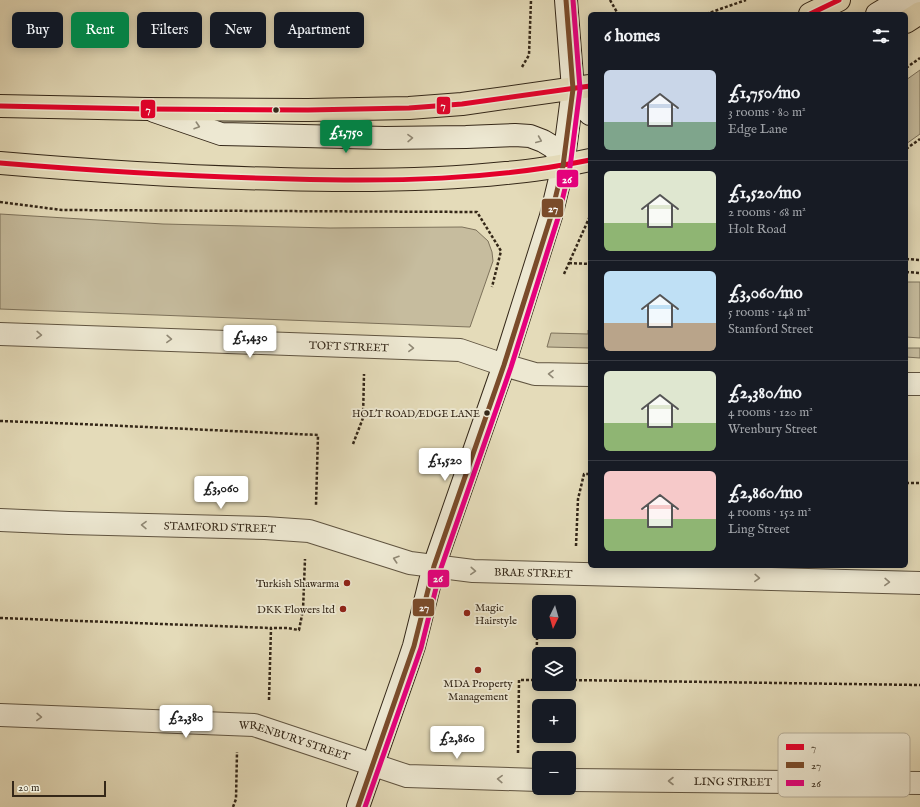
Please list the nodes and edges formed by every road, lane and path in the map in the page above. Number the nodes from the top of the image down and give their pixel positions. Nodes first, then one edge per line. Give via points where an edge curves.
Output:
1 (566, 0) edge
2 (610, 0) edge
3 (746, 0) edge
4 (839, 0) edge
5 (912, 0) edge
6 (617, 12) edge
7 (712, 12) edge
8 (814, 12) edge
9 (879, 12) edge
10 (920, 13) edge
11 (908, 21) edge
12 (920, 58) edge
13 (908, 67) edge
14 (582, 88) edge
15 (0, 106) edge
16 (147, 109) junction
17 (588, 112) edge
18 (920, 139) edge
19 (908, 148) edge
20 (588, 160) edge
21 (0, 163) edge
22 (563, 166) junction
23 (0, 202) edge
24 (588, 220) edge
25 (908, 259) edge
26 (920, 260) edge
27 (569, 263) junction
28 (588, 264) edge
29 (908, 272) edge
30 (920, 273) edge
31 (563, 275) dead end
32 (492, 287) dead end
33 (0, 334) edge
34 (365, 346) junction
35 (504, 365) junction
36 (588, 375) edge
37 (908, 384) edge
38 (920, 384) edge
39 (0, 421) edge
40 (353, 444) dead end
41 (588, 474) edge
42 (908, 483) edge
43 (920, 483) edge
44 (0, 520) edge
45 (310, 532) junction
46 (434, 566) junction
47 (539, 573) junction
48 (575, 574) junction
49 (920, 583) edge
50 (0, 618) edge
51 (271, 628) junction
52 (538, 647) edge
53 (532, 680) edge
54 (576, 680) edge
55 (920, 686) edge
56 (0, 715) edge
57 (249, 726) junction
58 (372, 764) junction
59 (529, 780) edge
60 (576, 780) edge
61 (778, 782) edge
62 (910, 783) edge
63 (920, 783) edge
64 (233, 807) edge
65 (358, 807) edge

1 - 14 street
2 - 6 path
3 - 7 path
4 - 8 highway
5 - 9 street via 892,4
10 - 11 highway
12 - 13 path
14 - 16 highway via 462,104 409,108
14 - 17 street via 578,102
14 - 22 street
15 - 16 highway
16 -> 22 street via 221,134 385,138 530,136 553,147
18 - 19 path
20 - 22 highway
21 - 22 highway via 222,177 338,180 435,178
22 - 35 street via 551,216
23 - 32 path via 62,210 476,212 501,251
24 - 27 path
25 - 26 path
27 - 28 path
27 - 31 path
29 - 30 path
33 -> 34 street, TOFT STREET
34 -> 35 street, TOFT STREET via 460,350
34 - 40 path via 363,418
36 -> 35 street, TOFT STREET via 535,374
35 - 46 street
37 - 38 street
39 - 45 path via 318,435
41 - 48 path via 584,474 578,499
42 - 43 path
45 -> 44 street, STAMFORD STREET via 265,528
46 -> 45 street, STAMFORD STREET via 410,563
45 - 51 path via 299,630
46 -> 47 street, BRAE STREET via 473,571
46 - 58 street via 412,652
47 - 48 street, BRAE STREET
47 - 52 path
48 -> 49 street, BRAE STREET
50 - 51 path
51 - 57 path via 269,700
53 - 59 path via 519,680
54 - 55 path
56 -> 57 street, WRENBURY STREET
57 - 58 street, WRENBURY STREET
57 - 64 path
59 -> 58 street via 407,776
58 - 65 street
61 -> 60 street, LING STREET
63 -> 62 street, LING STREET

